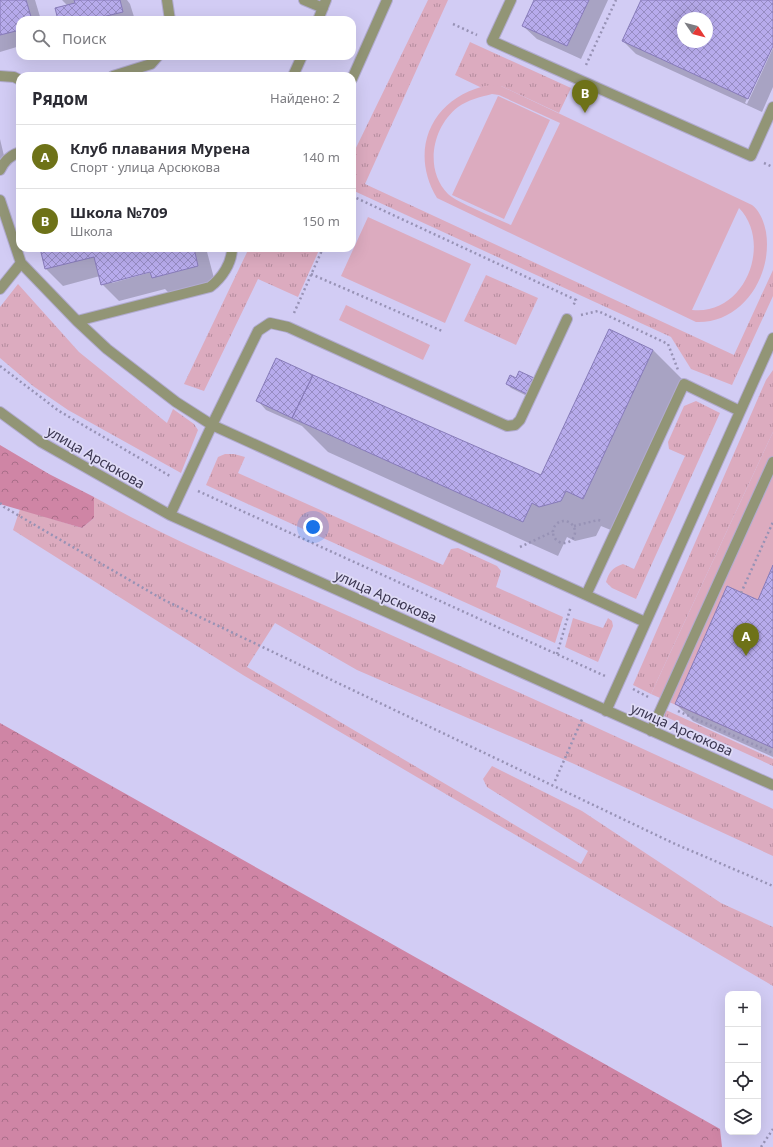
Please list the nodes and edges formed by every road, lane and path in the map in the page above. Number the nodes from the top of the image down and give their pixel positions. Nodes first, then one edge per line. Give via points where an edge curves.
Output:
1 (167, 0) edge
2 (304, 0) edge
3 (387, 0) edge
4 (511, 0) edge
5 (616, 0) edge
6 (325, 4) edge
7 (169, 16) edge
8 (320, 16) edge
9 (453, 24) dead end
10 (492, 41) junction
11 (154, 60) edge
12 (300, 60) edge
13 (125, 72) edge
14 (295, 72) edge
15 (355, 72) edge
16 (0, 76) edge
17 (16, 77) edge
18 (580, 80) junction
19 (773, 107) edge
20 (16, 153) edge
21 (0, 170) edge
22 (356, 198) edge
23 (0, 200) edge
24 (16, 248) edge
25 (17, 252) edge
26 (232, 252) edge
27 (321, 252) edge
28 (21, 263) junction
29 (311, 274) junction
30 (0, 289) edge
31 (567, 319) junction
32 (77, 321) junction
33 (288, 327) junction
34 (442, 331) dead end
35 (773, 338) edge
36 (0, 366) edge
37 (684, 384) junction
38 (740, 411) junction
39 (0, 412) edge
40 (212, 425) junction
41 (773, 462) edge
42 (184, 484) junction
43 (0, 503) edge
44 (170, 515) junction
45 (773, 522) edge
46 (574, 526) junction
47 (617, 528) junction
48 (552, 532) junction
49 (512, 562) junction
50 (575, 590) junction
51 (741, 593) dead end
52 (586, 595) junction
53 (645, 622) junction
54 (557, 654) junction
55 (618, 682) junction
56 (662, 704) junction
57 (606, 711) junction
58 (583, 716) dead end
59 (651, 731) junction
60 (773, 752) edge
61 (555, 780) dead end
62 (773, 785) edge
63 (773, 886) edge
64 (773, 1129) edge
65 (761, 1147) edge

1 - 7 street
2 - 6 street
3 - 15 street
4 - 10 street
5 - 18 path
6 - 8 street
9 - 10 path
10 - 18 street
11 - 13 street via 150,64
12 - 14 street
16 - 17 street
18 - 19 street via 751,156
20 - 21 street via 2,164
22 - 31 path via 576,300
23 - 24 street
25 - 28 street
26 - 32 street via 232,259 217,282 210,287
27 - 29 path
28 - 30 street
28 - 32 street
29 - 33 path
29 - 34 path
31 - 33 street via 515,426 507,426
31 - 37 path via 598,311 668,344
32 - 40 street via 107,349 176,402
33 - 40 street via 270,323 258,331
35 - 38 street
36 - 42 path via 59,411
37 - 38 street
37 - 47 street
38 - 53 street
39 - 44 street, улица Арсюкова via 41,442
40 - 42 street
40 - 49 street
41 - 56 street
42 - 44 street
42 - 54 path
43 - 63 path via 162,599 666,839
44 - 57 street, улица Арсюкова
45 - 51 path
46 - 47 path via 598,520
46 - 48 path via 568,521 561,521 554,525
46 - 48 path via 574,537 565,543 555,539
47 - 52 street
48 - 49 path via 520,547
49 - 50 street
50 - 52 street
50 - 54 path
52 - 53 street
53 - 55 street
54 - 55 path
55 - 56 path
55 - 57 street
56 - 59 street
56 - 60 path
57 - 59 street, улица Арсюкова
58 - 61 path
59 - 62 street, улица Арсюкова
64 - 65 path

